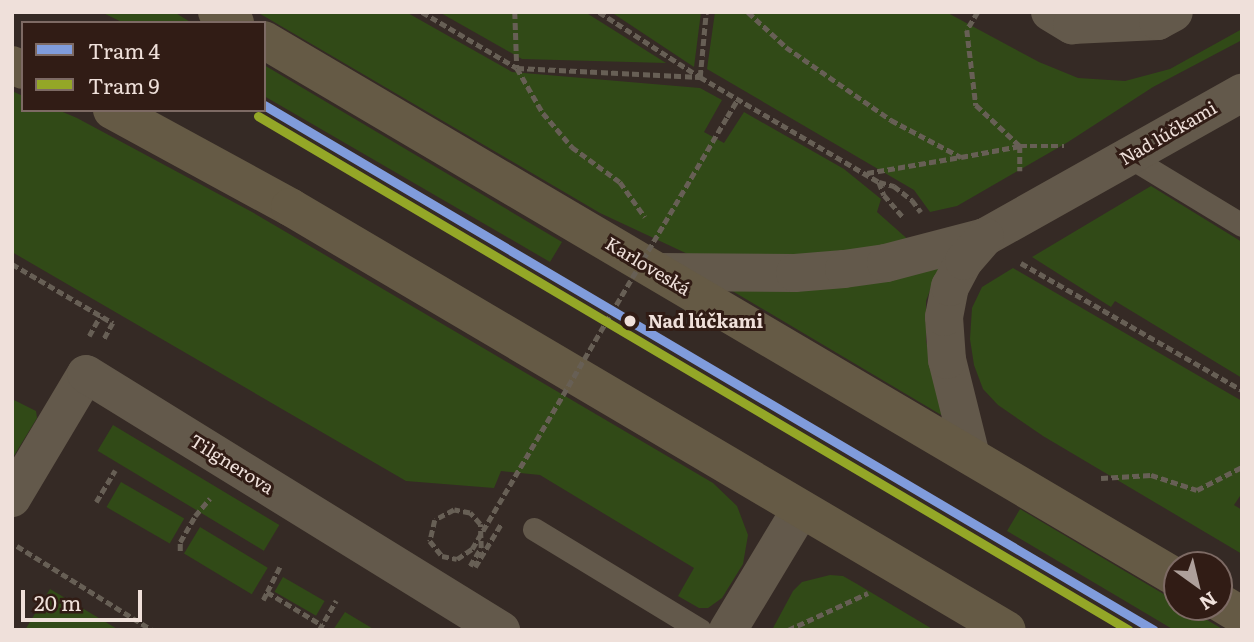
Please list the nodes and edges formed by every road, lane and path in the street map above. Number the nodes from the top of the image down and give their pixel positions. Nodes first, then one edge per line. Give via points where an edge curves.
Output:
1 (422, 12) edge
2 (515, 12) edge
3 (599, 12) edge
4 (706, 12) edge
5 (748, 12) edge
6 (978, 12) edge
7 (1050, 12) edge
8 (1174, 12) edge
9 (266, 41) edge
10 (517, 68) junction
11 (700, 77) junction
12 (1242, 93) edge
13 (738, 99) junction
14 (116, 112) edge
15 (1020, 146) junction
16 (1075, 146) dead end
17 (1128, 156) junction
18 (961, 157) junction
19 (866, 173) junction
20 (1019, 180) dead end
21 (879, 182) junction
22 (921, 212) dead end
23 (908, 222) dead end
24 (1242, 225) edge
25 (985, 237) junction
26 (12, 264) edge
27 (1025, 266) dead end
28 (659, 272) junction
29 (113, 323) dead end
30 (1242, 390) edge
31 (971, 456) junction
32 (1242, 467) edge
33 (115, 470) dead end
34 (1101, 478) dead end
35 (218, 487) dead end
36 (12, 498) edge
37 (96, 502) dead end
38 (801, 509) junction
39 (507, 514) dead end
40 (534, 529) dead end
41 (17, 547) dead end
42 (481, 548) dead end
43 (180, 551) dead end
44 (280, 567) dead end
45 (469, 568) dead end
46 (1163, 570) edge
47 (879, 588) dead end
48 (267, 592) junction
49 (263, 600) dead end
50 (336, 601) dead end
51 (320, 628) edge
52 (152, 630) edge
53 (501, 630) edge
54 (700, 630) edge
55 (728, 630) edge
56 (788, 630) edge
57 (1007, 630) edge

1 - 10 path
2 - 10 path
3 - 11 path
4 - 11 path
5 - 18 path via 786,47 891,120
6 - 15 path via 968,30 976,105
7 - 8 street via 1072,25 1157,21
9 - 28 main road, Karloveská
10 - 11 path
10 - 28 path via 543,113 572,147 620,182 645,217
11 - 13 path
12 - 17 street, Nad lúčkami
13 - 19 path
13 - 42 path, bridge via 622,298 486,526 479,538 472,550 457,559 442,556 430,541 435,520 454,510 470,513 480,524 481,536
14 - 38 main road via 290,207
15 - 16 path
15 - 18 path
15 - 20 path
17 - 24 lane
17 - 25 street, Nad lúčkami
18 - 19 path
19 - 21 path
21 - 22 path via 894,186
21 - 23 path via 884,195
25 - 28 street, Nad lúčkami via 844,269
25 - 31 street, Nad lúčkami via 950,287 944,317 947,360
26 - 29 path
27 - 30 path
28 - 31 main road, Karloveská
31 - 46 main road, Karloveská
32 - 34 path via 1198,490 1151,475
33 - 37 path
35 - 43 path via 195,516 180,542
36 - 53 street, Tilgnerova via 86,374
38 - 55 street
38 - 57 main road
39 - 45 path via 474,570
40 - 54 lane
41 - 52 path
44 - 48 path
47 - 56 path
48 - 49 path
48 - 51 path
50 - 51 path

